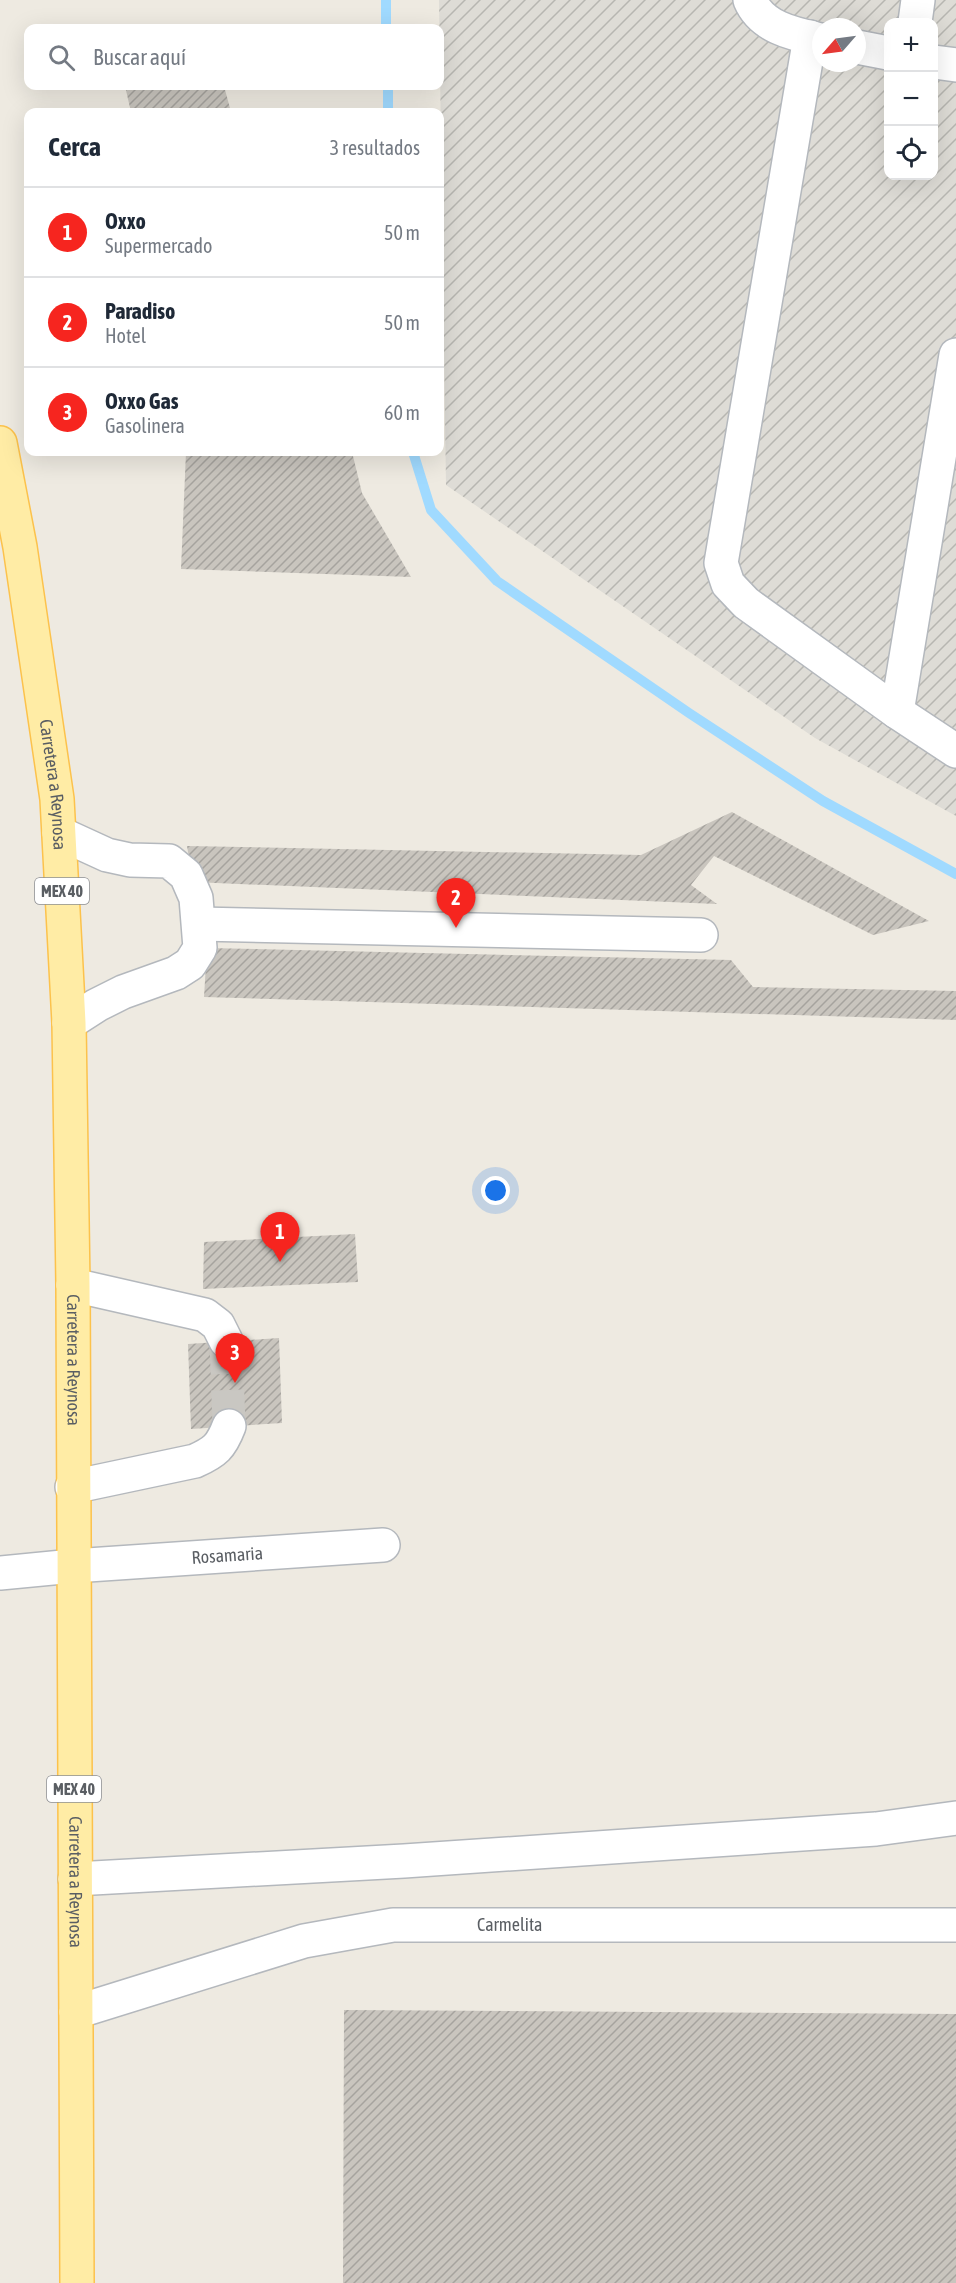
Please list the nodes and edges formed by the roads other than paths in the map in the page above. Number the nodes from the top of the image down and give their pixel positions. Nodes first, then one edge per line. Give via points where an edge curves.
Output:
1 (750, 0) edge
2 (918, 0) edge
3 (916, 18) edge
4 (812, 38) edge
5 (866, 49) edge
6 (884, 52) edge
7 (812, 56) edge
8 (938, 63) edge
9 (956, 65) edge
10 (956, 355) edge
11 (0, 443) edge
12 (7, 511) edge
13 (897, 712) junction
14 (956, 751) edge
15 (59, 833) junction
16 (199, 924) junction
17 (701, 935) dead end
18 (69, 1023) junction
19 (73, 1285) junction
20 (225, 1341) tunnel mouth
21 (229, 1426) tunnel mouth
22 (72, 1487) junction
23 (383, 1545) dead end
24 (73, 1566) junction
25 (0, 1573) edge
26 (956, 1818) edge
27 (75, 1879) junction
28 (956, 1925) edge
29 (76, 2012) junction
30 (76, 2283) edge

1 - 4 street via 755,12 775,27
2 - 3 street
5 - 6 street
7 - 13 street via 721,563 728,584 746,603
8 - 9 street
10 - 13 street
11 - 12 main road, Carretera a Reynosa / MEX 40
12 - 15 main road, Carretera a Reynosa / MEX 40 via 55,788
13 - 14 street
15 - 16 street via 107,855 169,861 186,875 196,898
15 - 18 main road, Carretera a Reynosa / MEX 40
16 - 17 street
16 - 18 street via 201,948 190,964 123,992
18 - 19 main road, Carretera a Reynosa / MEX 40
19 - 20 street via 205,1316 218,1325
19 - 22 main road, Carretera a Reynosa / MEX 40
21 - 22 street via 223,1443 195,1461
22 - 24 main road, Carretera a Reynosa / MEX 40
23 - 24 street, Rosamaria
24 - 25 street, Rosamaria
24 - 27 main road, Carretera a Reynosa / MEX 40
26 - 27 street via 864,1830
27 - 29 main road, Carretera a Reynosa / MEX 40
28 - 29 street, Carmelita via 393,1925 304,1941
29 - 30 main road, Carretera a Reynosa / MEX 40

